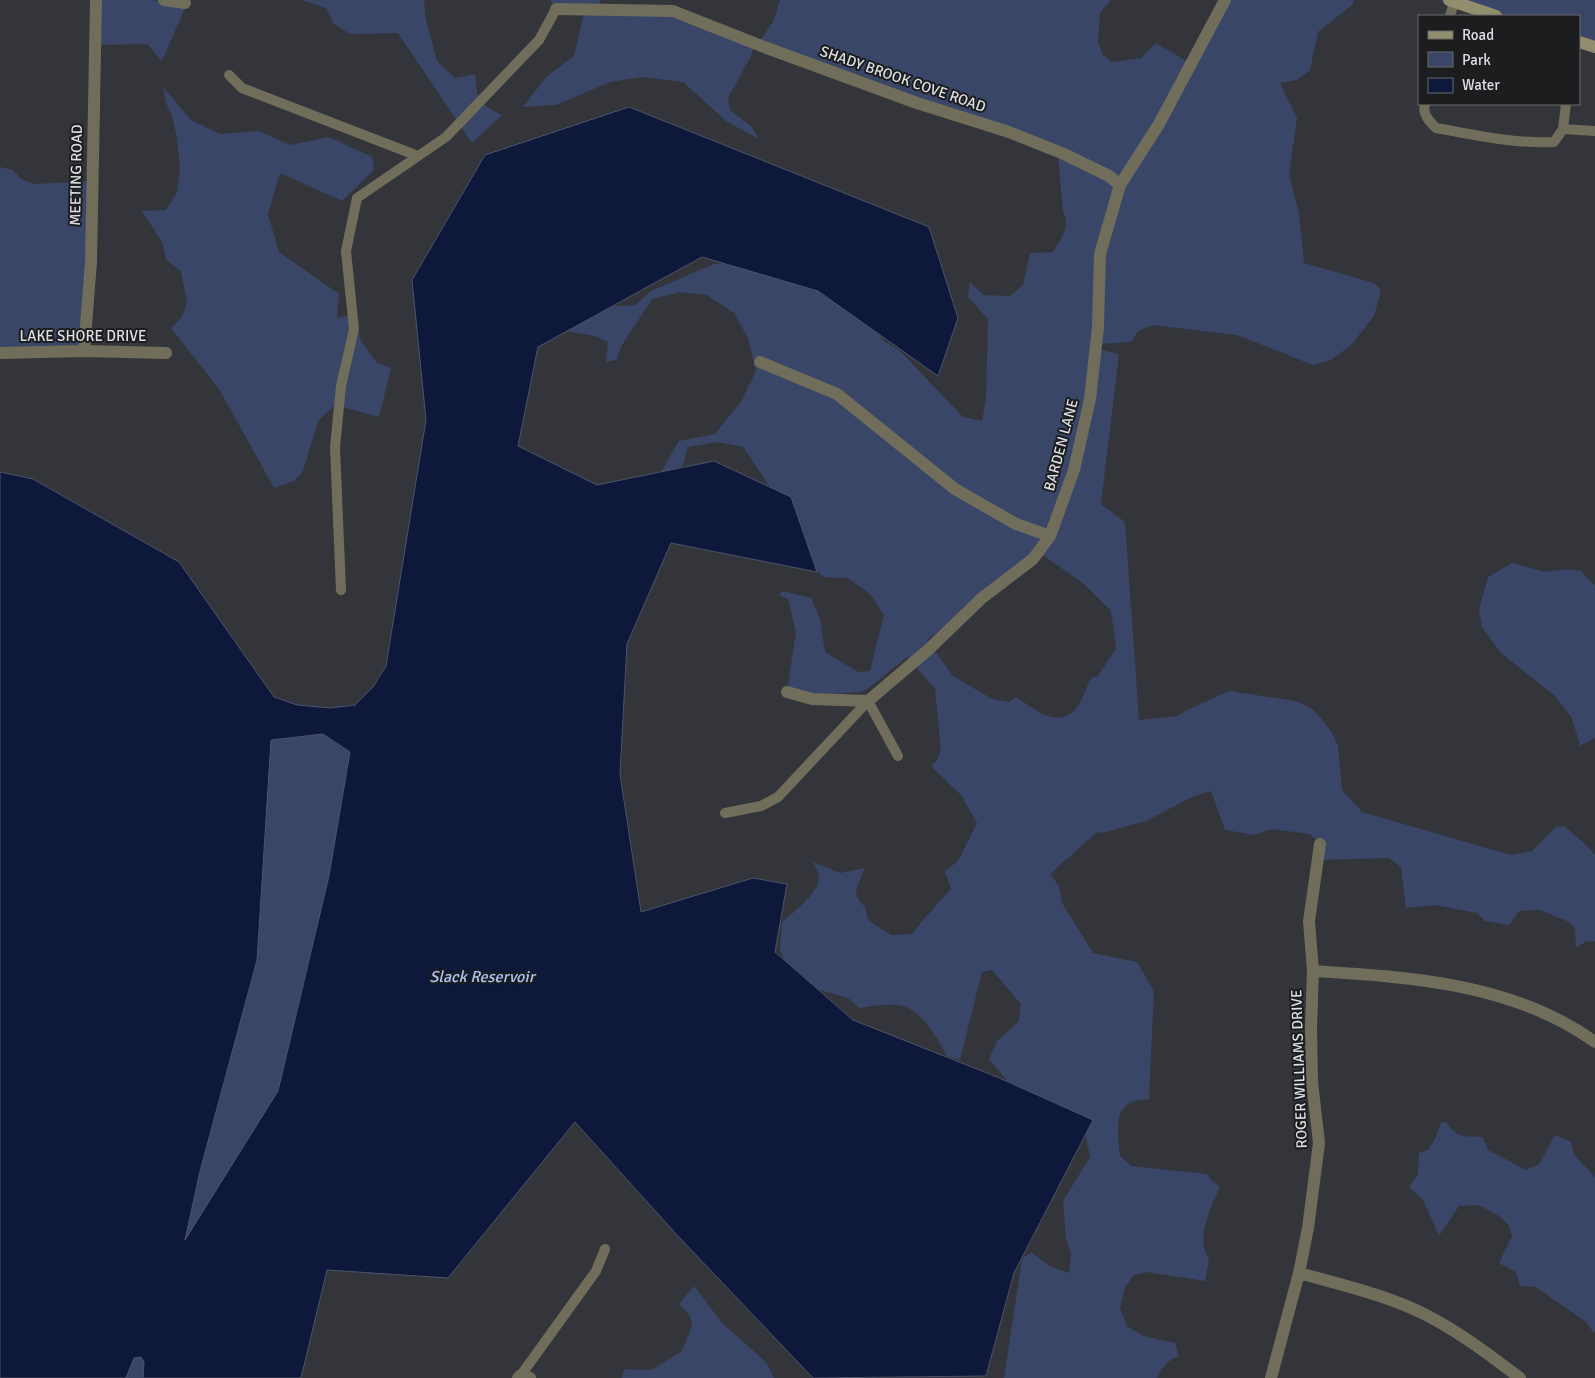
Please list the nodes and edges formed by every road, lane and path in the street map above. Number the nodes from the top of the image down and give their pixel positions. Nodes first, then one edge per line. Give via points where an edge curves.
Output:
1 (96, 0) edge
2 (164, 0) edge
3 (1225, 0) edge
4 (1452, 1) edge
5 (185, 3) dead end
6 (675, 5) edge
7 (556, 9) joint
8 (1450, 15) edge
9 (1493, 15) edge
10 (1580, 42) edge
11 (1595, 46) edge
12 (230, 75) dead end
13 (1425, 105) edge
14 (1566, 105) edge
15 (1562, 129) junction
16 (1595, 131) edge
17 (418, 156) junction
18 (1120, 184) junction
19 (84, 351) junction
20 (0, 352) edge
21 (166, 353) dead end
22 (760, 362) dead end
23 (1050, 536) junction
24 (341, 590) dead end
25 (787, 692) dead end
26 (868, 701) junction
27 (898, 756) dead end
28 (726, 813) dead end
29 (1320, 844) dead end
30 (1313, 971) junction
31 (1595, 1042) edge
32 (605, 1249) dead end
33 (1299, 1273) junction
34 (523, 1377) edge
35 (1271, 1378) edge
36 (1520, 1378) edge

1 - 19 street, MEETING ROAD via 91,262
2 - 5 street
3 - 18 street, BARDEN LANE via 1159,124
4 - 8 lane
4 - 9 street
6 - 7 street
6 - 18 street, SHADY BROOK COVE ROAD via 764,47 1072,157
7 - 17 lane via 539,40 446,137
10 - 11 street
12 - 17 lane via 242,88
13 - 15 lane via 1428,120 1436,128 1526,142 1554,142
14 - 15 lane
15 - 16 lane
17 - 24 lane via 357,198 346,251 354,329 341,386 335,447
18 - 23 street, BARDEN LANE via 1100,254 1098,327 1090,399 1074,470
19 - 20 street, LAKE SHORE DRIVE
19 - 21 street, LAKE SHORE DRIVE
22 - 23 street via 837,394 955,489 1016,524
23 - 26 street, BARDEN LANE via 1033,559 982,598
25 - 26 street via 812,699
26 - 27 lane
26 - 28 lane via 778,797 761,806
29 - 30 street, ROGER WILLIAMS DRIVE via 1309,921
30 - 31 street via 1440,982 1497,994 1549,1015
30 - 33 street, ROGER WILLIAMS DRIVE via 1312,1082 1319,1143
32 - 34 lane via 596,1271
33 - 35 street, ROGER WILLIAMS DRIVE
33 - 36 street via 1369,1292 1430,1317 1484,1350

